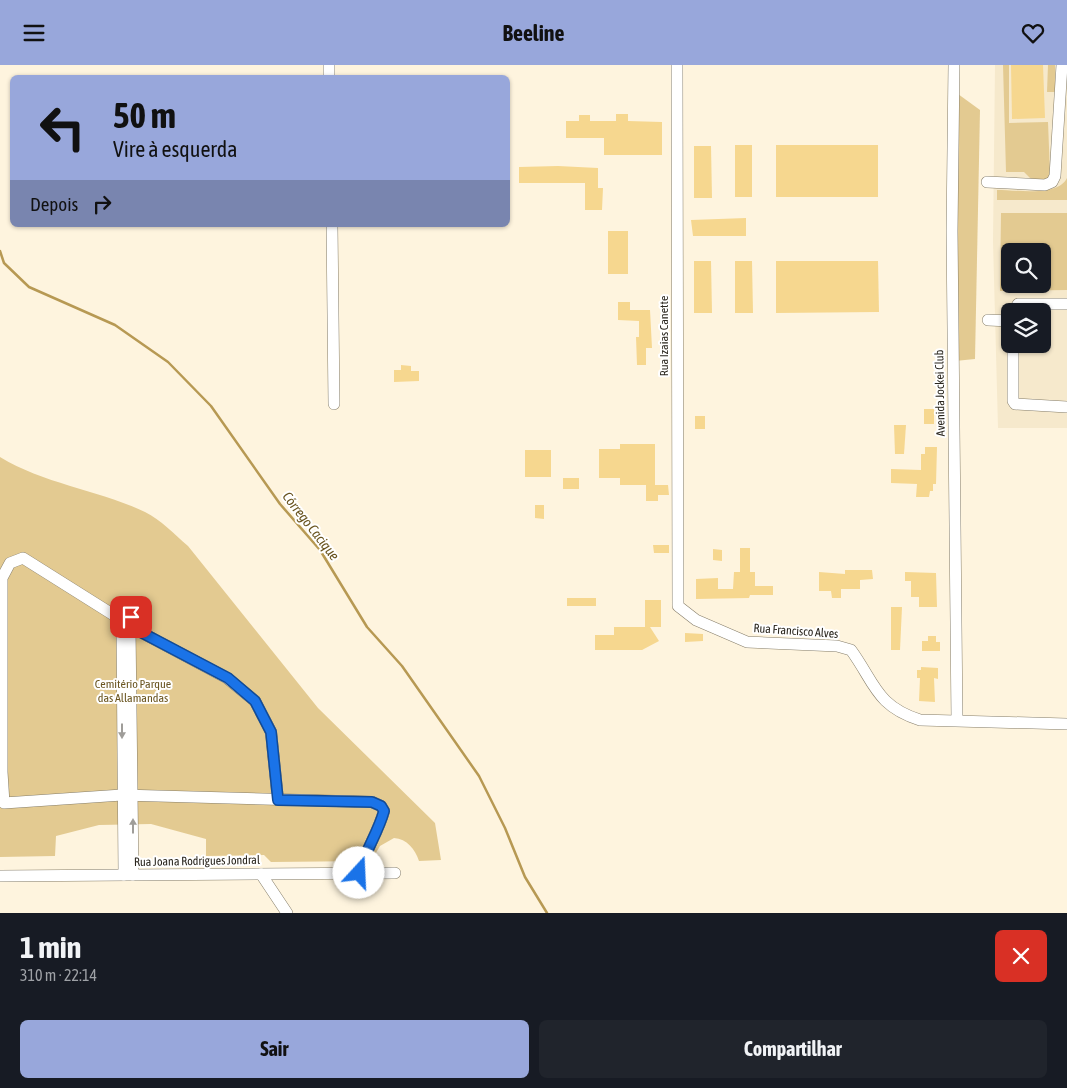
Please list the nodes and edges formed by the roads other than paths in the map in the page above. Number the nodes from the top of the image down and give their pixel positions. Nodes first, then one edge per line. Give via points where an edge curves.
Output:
1 (677, 65) edge
2 (954, 65) edge
3 (1062, 65) edge
4 (987, 182) dead end
5 (332, 227) edge
6 (1051, 304) edge
7 (1067, 304) edge
8 (988, 319) dead end
9 (1001, 320) edge
10 (1013, 353) edge
11 (334, 404) dead end
12 (1067, 407) edge
13 (678, 606) joint
14 (126, 626) junction
15 (957, 720) junction
16 (1067, 725) edge
17 (128, 795) junction
18 (278, 800) junction
19 (359, 873) junction
20 (395, 873) dead end
21 (262, 874) junction
22 (129, 875) junction
23 (0, 876) edge
24 (287, 913) edge

1 - 13 street, Rua Izaias Canette
2 - 15 street, Avenida Jockei Club via 952,231
3 - 4 street via 1056,176 1045,185
5 - 11 street
6 - 7 street
8 - 9 street
10 - 12 street via 1015,404
13 - 15 street, Rua Francisco Alves via 696,620 747,642 837,646 851,650 872,686 897,712 920,720
14 - 17 street
14 - 17 street via 23,558 10,563 2,578 4,803
14 - 18 street via 228,678 255,701 271,732
15 - 16 street, Rua Francisco Alves
17 - 18 street
17 - 22 street
18 - 19 street via 372,802 381,806 384,811 378,831
19 - 20 street, Rua Joana Rodrigues Jondral
19 - 21 street, Rua Joana Rodrigues Jondral
21 - 22 street, Rua Joana Rodrigues Jondral
21 - 24 street
22 - 23 street, Rua Joana Rodrigues Jondral

